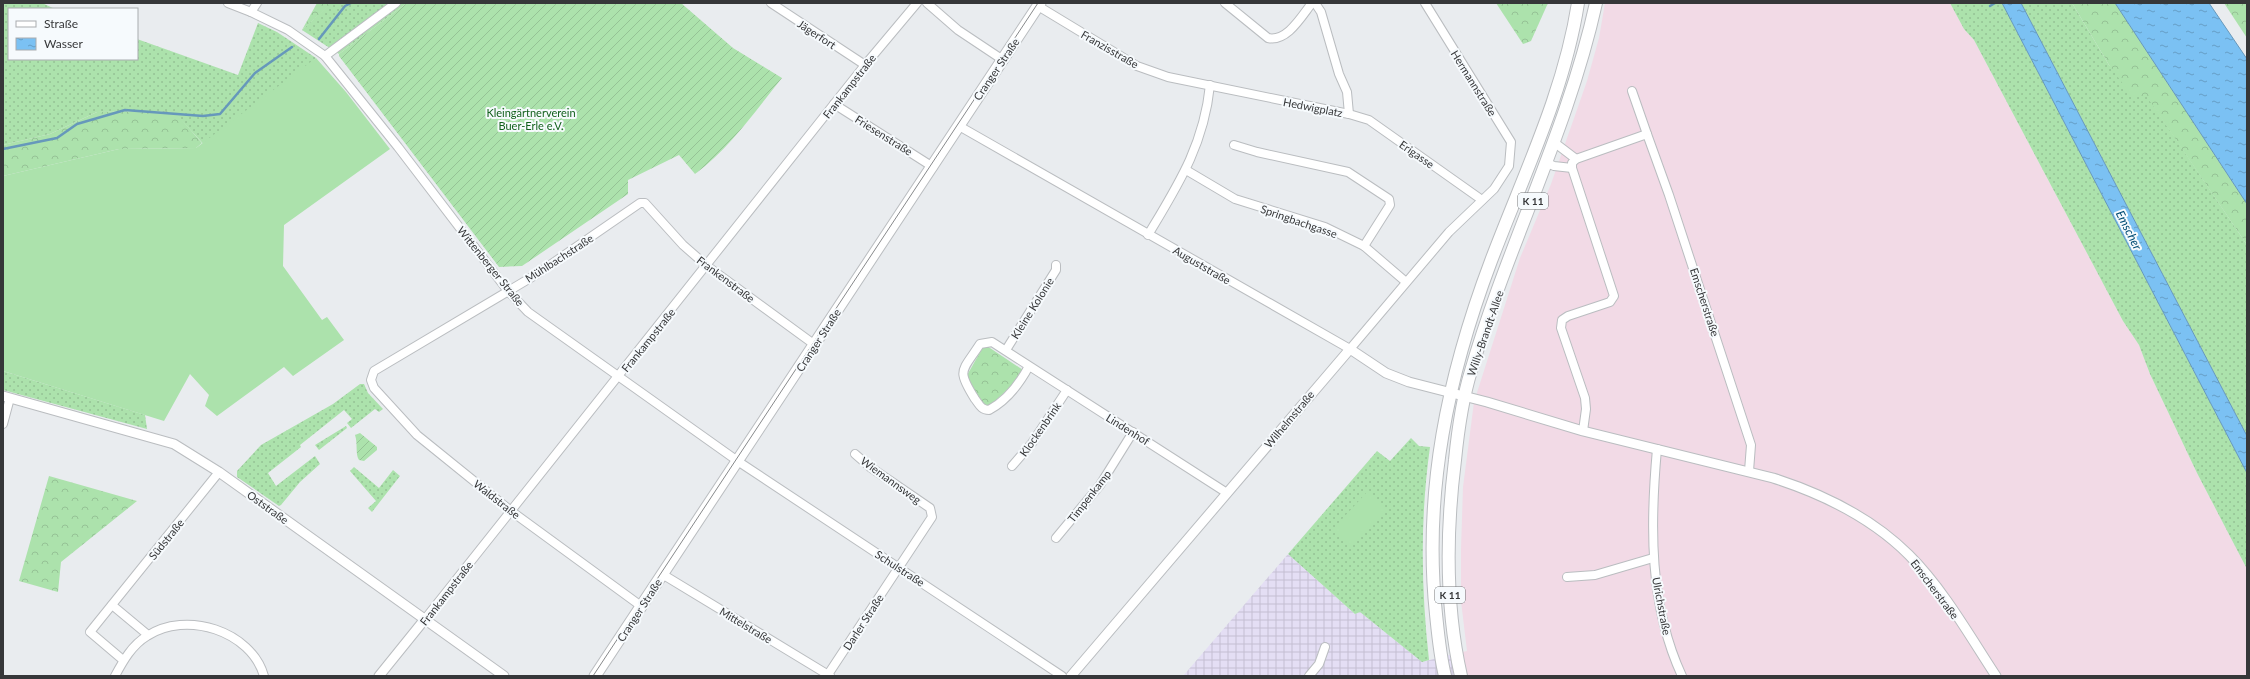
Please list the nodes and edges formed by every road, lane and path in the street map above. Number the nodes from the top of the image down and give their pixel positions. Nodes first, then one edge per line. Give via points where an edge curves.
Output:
1 (228, 3) edge
2 (257, 3) edge
3 (396, 3) edge
4 (771, 3) edge
5 (918, 3) edge
6 (927, 3) edge
7 (1225, 3) edge
8 (1314, 3) edge
9 (1425, 3) edge
10 (1578, 3) edge
11 (1596, 3) edge
12 (1039, 4) edge
13 (251, 12) junction
14 (325, 56) junction
15 (1003, 60) junction
16 (865, 65) junction
17 (1210, 85) junction
18 (1632, 91) dead end
19 (834, 104) junction
20 (1349, 114) junction
21 (959, 126) junction
22 (1647, 134) junction
23 (1555, 143) junction
24 (1234, 144) dead end
25 (1576, 160) junction
26 (1547, 163) junction
27 (1509, 166) joint
28 (933, 167) junction
29 (1572, 168) junction
30 (1186, 170) junction
31 (1482, 200) junction
32 (645, 203) joint
33 (1148, 235) junction
34 (1364, 246) junction
35 (1056, 265) dead end
36 (707, 266) junction
37 (1406, 282) junction
38 (508, 291) junction
39 (815, 345) junction
40 (1350, 349) junction
41 (1006, 350) junction
42 (1029, 366) junction
43 (371, 375) joint
44 (619, 376) junction
45 (1066, 390) junction
46 (1449, 393) junction
47 (6, 397) edge
48 (1464, 397) junction
49 (3, 424) edge
50 (1583, 431) junction
51 (1133, 432) junction
52 (1658, 450) junction
53 (855, 454) dead end
54 (737, 461) junction
55 (1012, 466) dead end
56 (1749, 471) junction
57 (219, 472) junction
58 (1227, 493) junction
59 (510, 511) junction
60 (1056, 538) dead end
61 (1654, 558) junction
62 (899, 568) junction
63 (662, 574) junction
64 (1567, 577) dead end
65 (112, 605) junction
66 (641, 606) junction
67 (425, 619) junction
68 (148, 635) junction
69 (1325, 647) dead end
70 (123, 660) junction
71 (115, 676) edge
72 (264, 676) edge
73 (379, 676) edge
74 (504, 676) edge
75 (595, 676) edge
76 (828, 676) edge
77 (1062, 676) edge
78 (1071, 676) edge
79 (1309, 676) edge
80 (1445, 676) edge
81 (1461, 676) edge
82 (1682, 676) edge
83 (1996, 676) edge

1 - 13 street, Wittenberger Straße
2 - 13 street
3 - 14 street
4 - 16 street, Jägerfort
5 - 16 street, Frankampstraße
6 - 15 street via 958,30
7 - 8 street via 1268,38 1276,40 1284,36
8 - 20 street, Hedwigplatz via 1321,12 1339,74 1347,92
9 - 27 street, Hermannstraße via 1511,142
10 - 46 main road, Willy-Brandt-Allee / K 11 via 1572,39 1547,119 1490,262
11 - 23 main road, Willy-Brandt-Allee / K 11 via 1585,52
12 - 15 main road, Cranger Straße
12 - 17 street, Franzisstraße via 1137,66 1168,77
13 - 14 street, Wittenberger Straße via 288,30
14 - 38 street, Wittenberger Straße
15 - 21 main road, Cranger Straße
16 - 19 street, Frankampstraße
17 - 20 street, Hedwigplatz
17 - 30 street via 1199,141
18 - 22 street, Emscherstraße
19 - 28 street, Friesenstraße
19 - 36 street, Frankampstraße
20 - 31 street, Erigasse via 1369,120
21 - 28 main road, Cranger Straße
21 - 33 street, Auguststraße
22 - 25 street
22 - 56 street, Emscherstraße via 1751,445
23 - 25 street
23 - 26 main road, Willy-Brandt-Allee / K 11
24 - 34 street via 1257,152 1348,172 1389,199 1390,204
25 - 29 street via 1572,163
26 - 29 street
26 - 48 main road, Willy-Brandt-Allee / K 11 via 1485,330
27 - 31 street, Wilhelmstraße via 1494,189
28 - 39 main road, Cranger Straße
29 - 50 street via 1614,296 1610,302 1562,320 1561,328 1585,398
30 - 33 street
30 - 34 street, Springbachgasse via 1235,199 1325,227
31 - 37 street, Wilhelmstraße via 1449,232
32 - 36 street, Frankenstraße via 683,245
32 - 38 street, Mühlbachstraße via 640,203
33 - 40 street, Auguststraße
34 - 37 street, Springbachgasse
35 - 41 street, Kleine Kolonie via 1056,270
36 - 39 street, Frankenstraße
36 - 44 street, Frankampstraße
37 - 40 street, Wilhelmstraße
38 - 43 street, Mühlbachstraße via 378,368
38 - 44 street, Wittenberger Straße via 528,312
39 - 54 main road, Cranger Straße
40 - 46 street, Auguststraße via 1386,373
40 - 58 street, Wilhelmstraße
41 - 42 street, Lindenhof
41 - 42 street, Lindenhof via 992,342 980,344 964,369 963,380 985,410 996,406 1013,389
42 - 45 street, Lindenhof
43 - 59 street, Waldstraße via 374,388 417,435
44 - 54 street, Wittenberger Straße
44 - 59 street, Frankampstraße
45 - 51 street, Lindenhof
45 - 55 street, Klockenbrink via 1032,443
46 - 48 street, Emscherstraße
46 - 80 main road, Willy-Brandt-Allee / K 11 via 1435,485 1432,545 1434,598
47 - 49 street
47 - 57 street, Oststraße via 174,444
48 - 50 street, Emscherstraße
48 - 81 main road, Willy-Brandt-Allee / K 11 via 1448,514 1451,608
50 - 52 street, Emscherstraße
51 - 58 street, Lindenhof
51 - 60 street, Timpenkamp via 1100,485
52 - 56 street, Emscherstraße
52 - 61 street, Ulrichstraße via 1654,490
53 - 62 street, Wiemannsweg via 870,468 930,508 932,517
54 - 62 street, Schulstraße
54 - 63 main road, Cranger Straße
56 - 83 street, Emscherstraße via 1794,485 1846,508 1877,528 1909,554 1942,594
57 - 65 street, Südstraße
57 - 67 street, Oststraße
58 - 78 street, Wilhelmstraße
59 - 66 street, Waldstraße
59 - 67 street, Frankampstraße
61 - 64 street via 1595,575
61 - 82 street, Ulrichstraße via 1664,629
62 - 76 street, Darler Straße
62 - 77 street, Schulstraße
63 - 66 main road, Cranger Straße
63 - 76 street, Mittelstraße
65 - 68 street
65 - 70 street, Südstraße via 90,632
66 - 75 main road, Cranger Straße
67 - 73 street, Frankampstraße
67 - 74 street, Oststraße
68 - 70 street
68 - 72 street via 180,624 199,624 231,636 261,664
69 - 79 street via 1319,664
70 - 71 street

